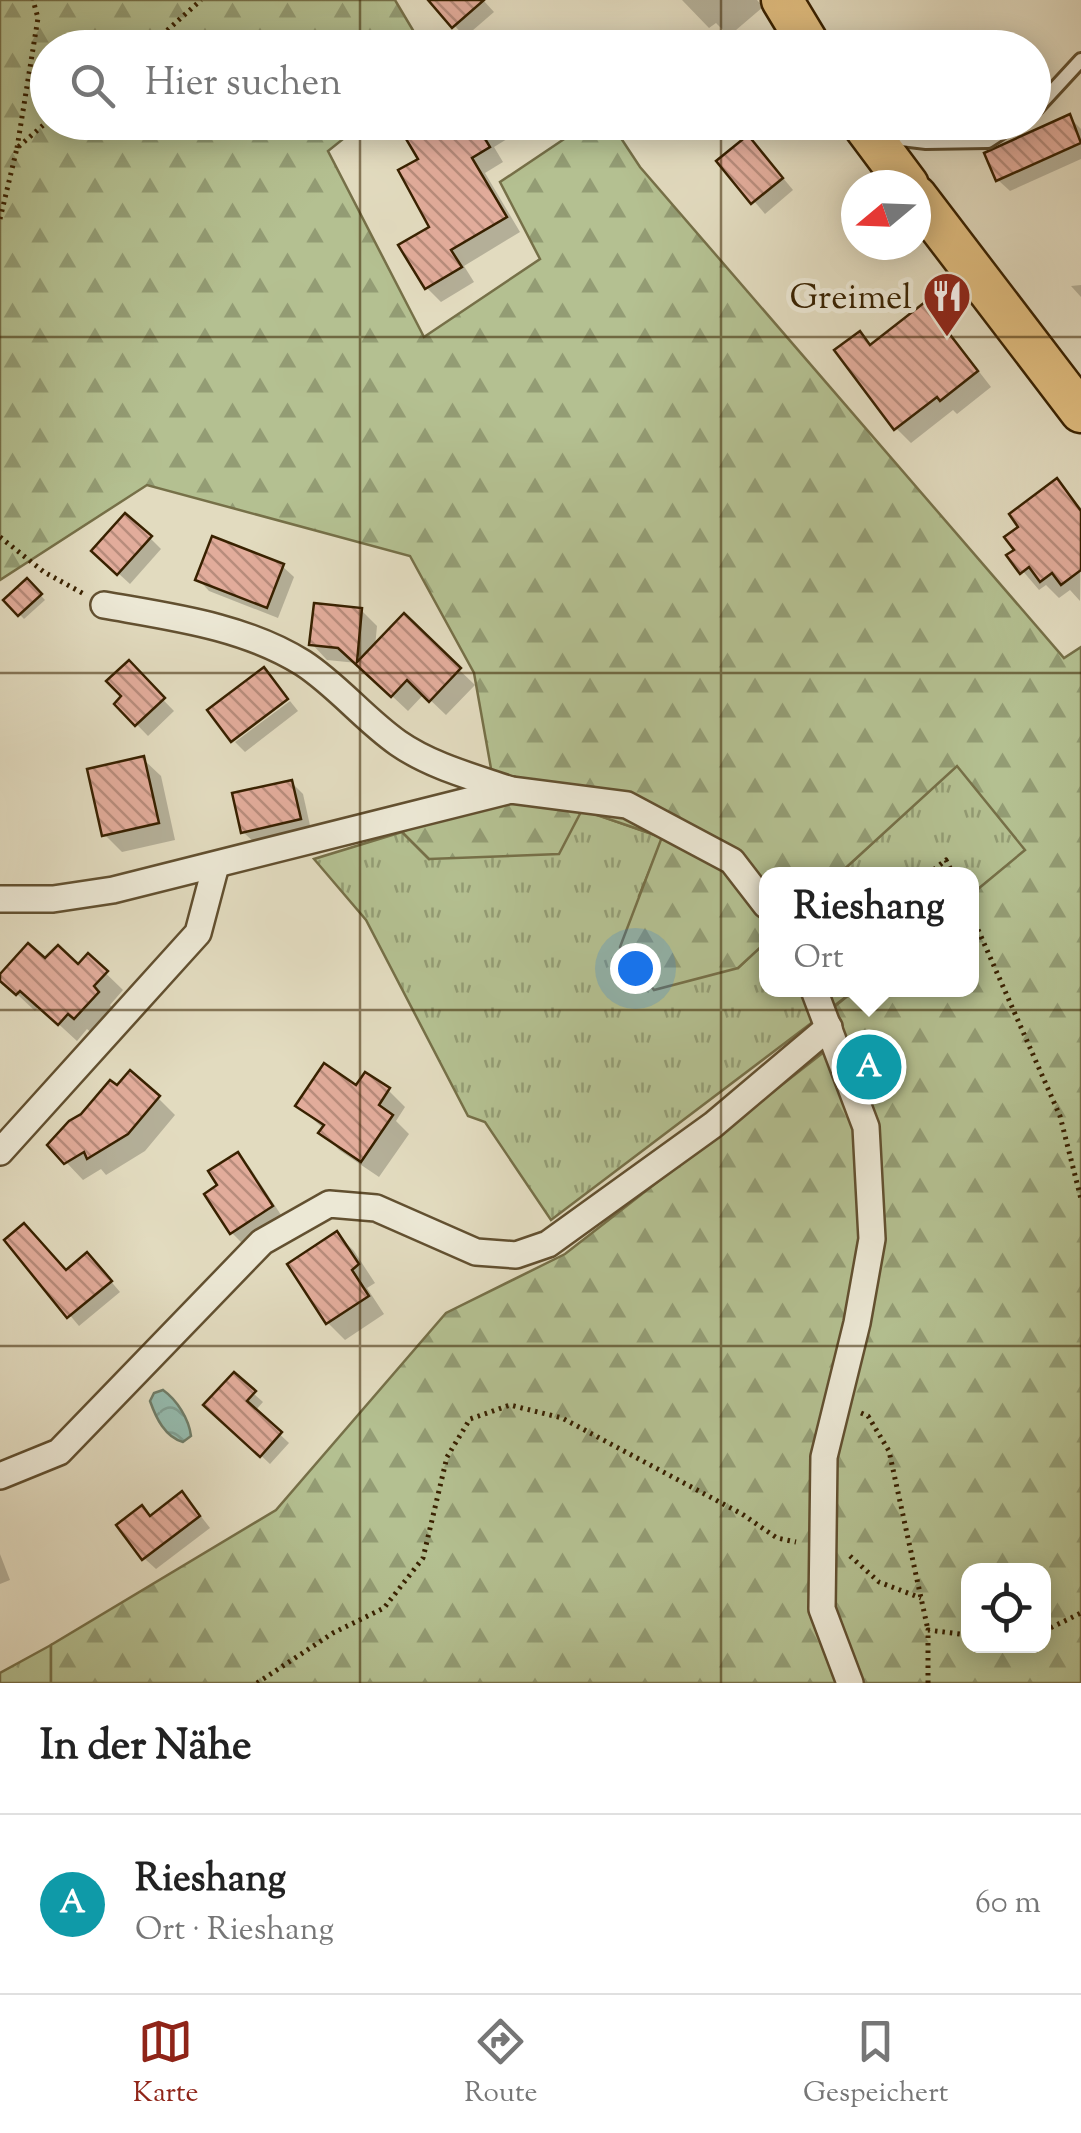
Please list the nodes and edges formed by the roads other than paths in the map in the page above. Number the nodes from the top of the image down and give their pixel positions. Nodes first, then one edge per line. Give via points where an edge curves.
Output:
1 (782, 0) edge
2 (800, 30) edge
3 (1081, 60) edge
4 (1051, 93) edge
5 (873, 140) edge
6 (917, 140) edge
7 (990, 140) edge
8 (896, 170) edge
9 (931, 216) edge
10 (1081, 412) edge
11 (104, 604) road end
12 (511, 790) junction
13 (216, 866) junction
14 (759, 897) edge
15 (0, 899) edge
16 (817, 997) edge
17 (829, 1027) junction
18 (0, 1152) edge
19 (0, 1476) edge
20 (850, 1683) edge

1 - 2 main road
3 - 4 lane
5 - 8 main road
6 - 7 lane
9 - 10 main road
11 - 12 street via 255,641 303,664 428,761
12 - 13 street
12 - 14 street via 626,804 732,861
13 - 15 street via 113,890
13 - 18 street via 198,933
16 - 17 street
17 - 19 street via 713,1126 548,1244 516,1254 476,1252 376,1208 329,1204 262,1242 59,1452
17 - 20 street via 866,1127 872,1239 824,1458 822,1608

